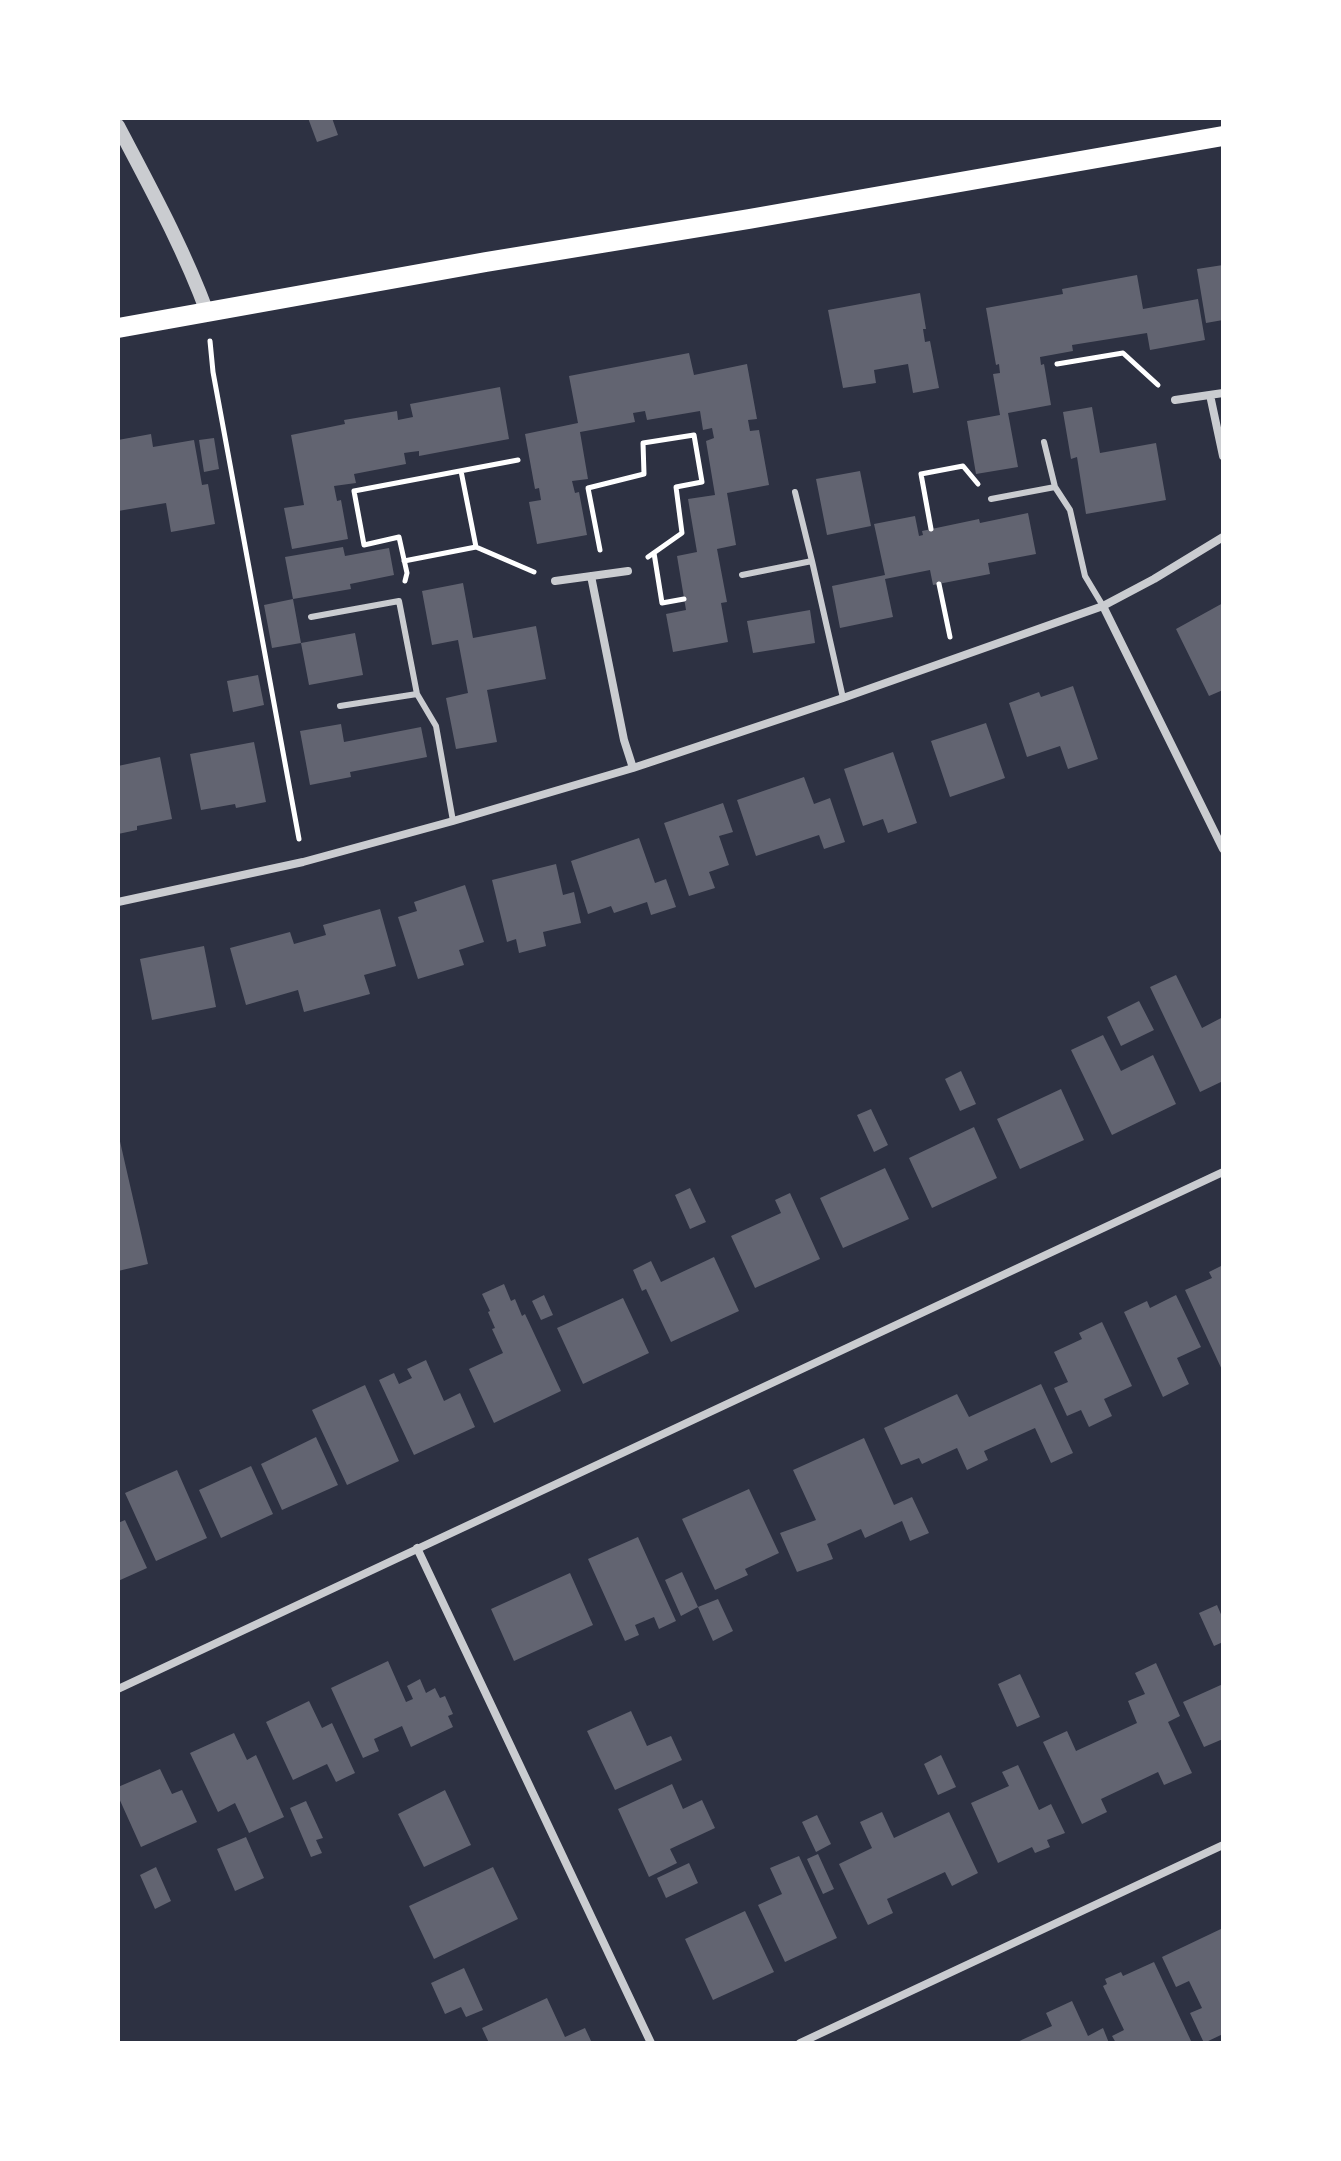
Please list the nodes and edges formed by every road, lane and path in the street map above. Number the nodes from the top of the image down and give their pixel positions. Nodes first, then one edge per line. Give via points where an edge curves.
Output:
1 (118, 126) edge
2 (1223, 136) edge
3 (207, 312) junction
4 (118, 328) edge
5 (1057, 364) dead end
6 (1223, 393) edge
7 (1210, 395) junction
8 (1175, 400) joint
9 (1044, 442) dead end
10 (1223, 456) edge
11 (518, 460) dead end
12 (461, 471) junction
13 (1055, 487) junction
14 (795, 492) dead end
15 (991, 499) joint
16 (931, 529) dead end
17 (1223, 537) edge
18 (476, 547) junction
19 (654, 553) junction
20 (404, 561) junction
21 (812, 561) junction
22 (628, 571) joint
23 (604, 574) junction
24 (742, 575) dead end
25 (591, 576) junction
26 (555, 581) joint
27 (939, 584) dead end
28 (684, 599) dead end
29 (399, 601) junction
30 (1103, 606) junction
31 (311, 617) dead end
32 (954, 658) junction
33 (417, 694) junction
34 (843, 698) junction
35 (340, 706) dead end
36 (633, 768) junction
37 (453, 821) junction
38 (1223, 849) edge
39 (303, 862) junction
40 (118, 902) edge
41 (1223, 1172) edge
42 (417, 1548) junction
43 (118, 1689) edge
44 (1223, 1845) edge
45 (651, 2043) edge
46 (800, 2043) edge

1 - 3 street via 174,231
2 - 3 main road
3 - 4 main road
3 - 39 path via 213,372
5 - 8 path via 1123,353
6 - 7 street
7 - 8 street
7 - 10 street
9 - 13 lane
11 - 12 path
12 - 18 path
12 - 20 path via 354,491 364,545 399,537
13 - 15 lane
13 - 30 lane via 1070,510 1085,576
14 - 21 lane
15 - 16 path via 963,466 921,474
17 - 30 street
18 - 20 path
18 - 26 path
19 - 22 path
19 - 23 path via 682,533 676,487 702,482 694,435 643,443 644,474 588,488
19 - 28 path via 662,603
20 - 29 path via 407,573
21 - 24 lane
21 - 34 lane
22 - 23 street
23 - 25 street
25 - 26 street
25 - 36 street
27 - 32 path
29 - 31 lane
29 - 33 lane
30 - 32 street
30 - 38 street
32 - 34 street
33 - 35 lane
33 - 37 lane via 436,726
34 - 36 street
36 - 37 street
37 - 39 street
39 - 40 street
41 - 42 street
42 - 43 street
42 - 45 street
44 - 46 street

